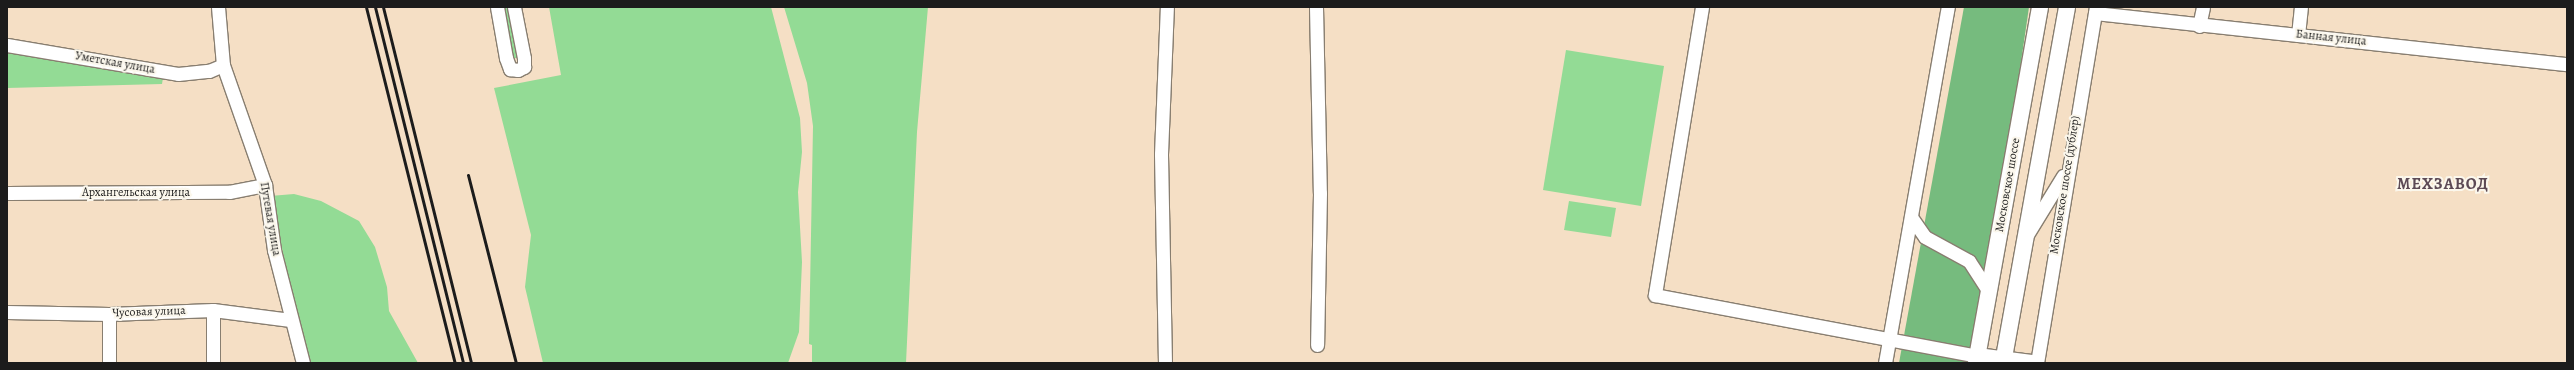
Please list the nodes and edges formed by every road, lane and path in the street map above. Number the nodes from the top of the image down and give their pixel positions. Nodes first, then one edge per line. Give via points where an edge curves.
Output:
1 (218, 7) edge
2 (497, 7) edge
3 (514, 7) edge
4 (1167, 7) edge
5 (1316, 7) edge
6 (1702, 7) edge
7 (1948, 7) edge
8 (2040, 7) edge
9 (2067, 7) edge
10 (2202, 7) edge
11 (2301, 7) edge
12 (2095, 10) edge
13 (2199, 26) junction
14 (2298, 35) junction
15 (7, 45) edge
16 (2567, 64) edge
17 (223, 65) junction
18 (2066, 171) junction
19 (265, 185) junction
20 (7, 193) edge
21 (1911, 217) junction
22 (2027, 235) junction
23 (1988, 290) junction
24 (213, 310) junction
25 (7, 312) edge
26 (108, 314) junction
27 (290, 320) junction
28 (1889, 341) junction
29 (1317, 345) dead end
30 (1976, 360) edge
31 (2003, 361) edge
32 (109, 363) edge
33 (213, 363) edge
34 (303, 363) edge
35 (1165, 363) edge
36 (1885, 363) edge
37 (2032, 363) edge
38 (2037, 363) edge

1 - 17 street, Путевая улица
2 - 3 street via 506,58 510,69 518,70 524,67 524,58
4 - 35 street via 1161,154
5 - 29 street via 1320,193
6 - 28 street via 1655,295
7 - 21 street
8 - 23 main road, Московское шоссе
9 - 22 main road
10 - 13 street
11 - 14 street
12 - 13 street, Банная улица
12 - 18 street, Московское шоссе (дублер)
13 - 14 street, Банная улица
14 - 16 street, Банная улица
15 - 17 street, Уметская улица via 178,74 209,71
17 - 19 street, Путевая улица
18 - 22 street
18 - 38 street, Московское шоссе (дублер)
19 - 20 street, Архангельская улица via 229,192
19 - 27 street, Путевая улица via 274,250
21 - 23 street via 1925,237 1969,261
21 - 28 street
22 - 31 main road
23 - 30 main road, Московское шоссе
24 - 26 street, Чусовая улица
24 - 27 street, Чусовая улица
24 - 33 street
25 - 26 street, Чусовая улица
26 - 32 street
27 - 34 street, Путевая улица
28 - 30 street
28 - 36 street
30 - 31 main road
31 - 37 main road

